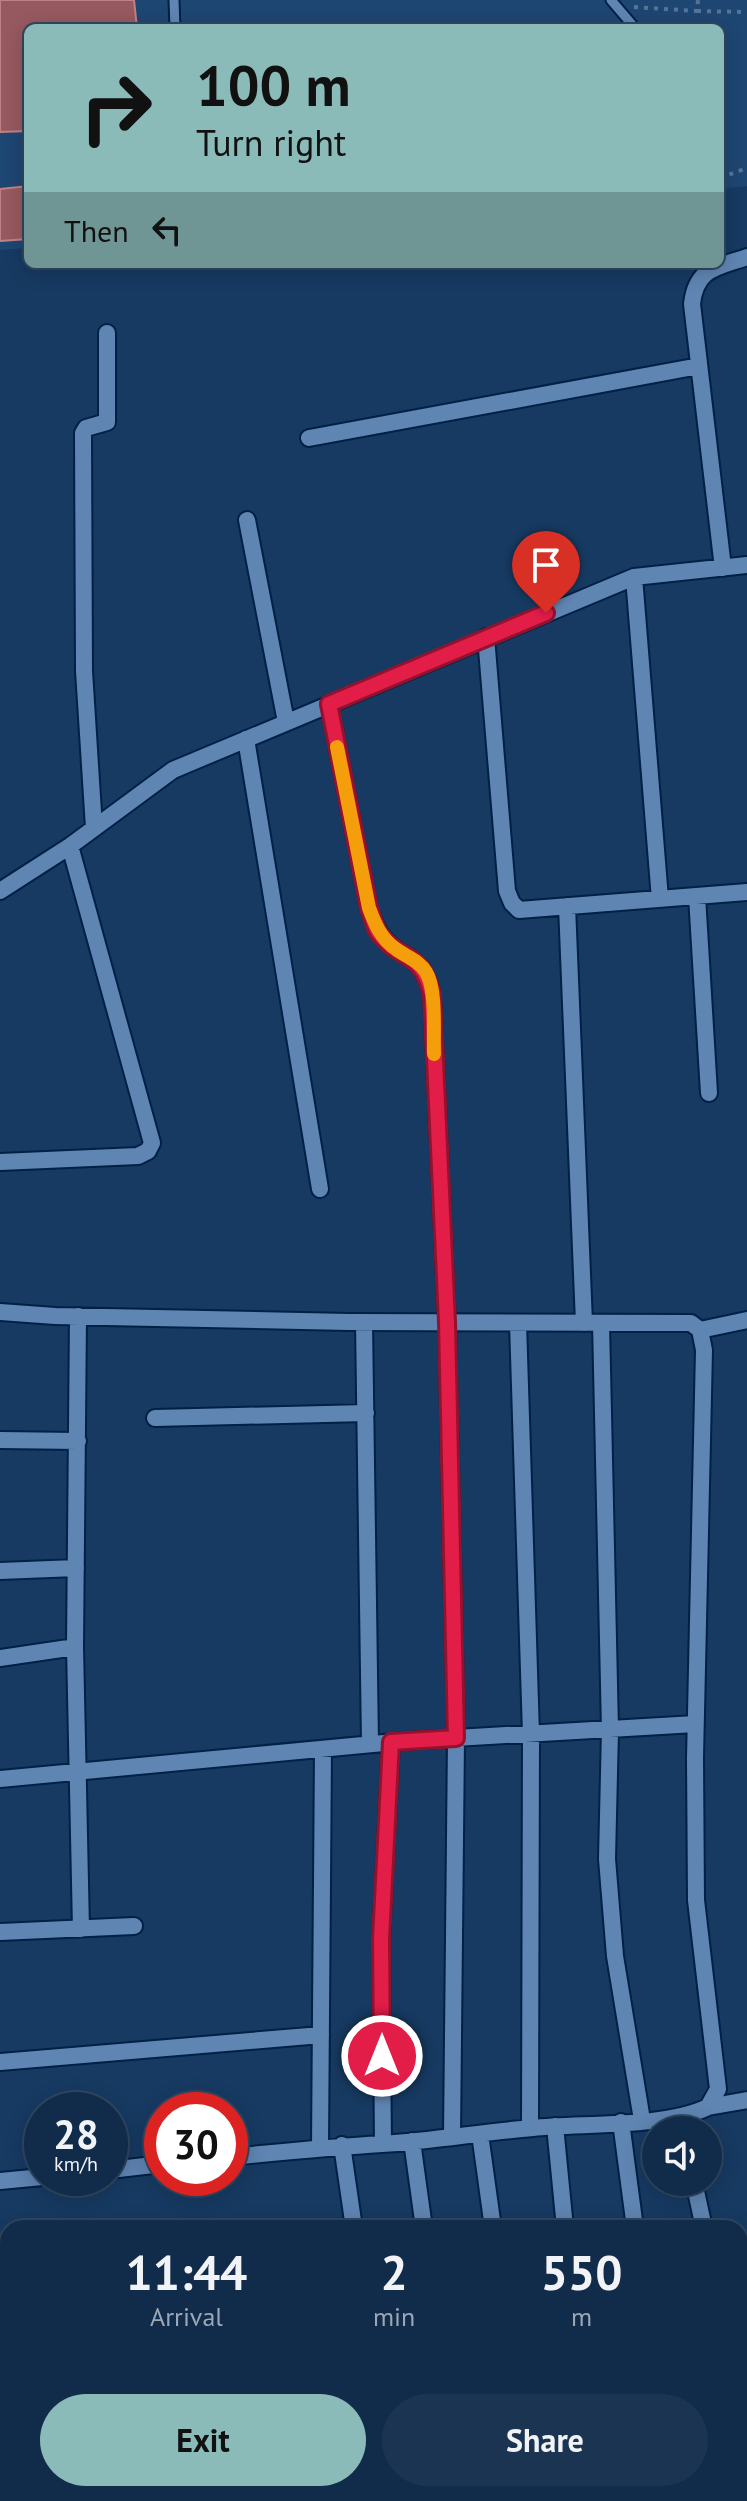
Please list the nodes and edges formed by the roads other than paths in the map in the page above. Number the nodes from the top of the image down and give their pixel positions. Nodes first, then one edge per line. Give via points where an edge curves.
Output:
1 (174, 0) edge
2 (613, 3) edge
3 (175, 24) edge
4 (631, 24) edge
5 (747, 257) edge
6 (724, 266) edge
7 (720, 268) edge
8 (107, 333) dead end
9 (699, 366) junction
10 (309, 438) dead end
11 (247, 520) dead end
12 (747, 565) edge
13 (723, 568) junction
14 (634, 577) junction
15 (486, 637) junction
16 (329, 704) junction
17 (286, 722) junction
18 (246, 739) junction
19 (94, 828) junction
20 (70, 846) junction
21 (0, 891) edge
22 (747, 892) edge
23 (697, 896) junction
24 (660, 899) junction
25 (567, 906) junction
26 (709, 1093) dead end
27 (0, 1162) edge
28 (320, 1189) dead end
29 (0, 1312) edge
30 (78, 1316) junction
31 (747, 1320) edge
32 (364, 1322) junction
33 (447, 1322) junction
34 (518, 1323) junction
35 (593, 1323) junction
36 (700, 1330) junction
37 (366, 1413) junction
38 (155, 1418) dead end
39 (0, 1440) edge
40 (78, 1441) junction
41 (76, 1568) junction
42 (0, 1571) edge
43 (75, 1647) junction
44 (0, 1658) edge
45 (695, 1724) junction
46 (610, 1730) junction
47 (531, 1734) junction
48 (456, 1738) junction
49 (391, 1742) junction
50 (370, 1744) junction
51 (323, 1749) junction
52 (78, 1771) junction
53 (0, 1779) edge
54 (134, 1926) dead end
55 (81, 1929) junction
56 (0, 1932) edge
57 (321, 2035) junction
58 (0, 2062) edge
59 (747, 2100) edge
60 (708, 2107) junction
61 (693, 2116) edge
62 (642, 2120) joint
63 (621, 2122) junction
64 (555, 2126) junction
65 (530, 2128) junction
66 (480, 2134) junction
67 (452, 2136) junction
68 (412, 2141) junction
69 (383, 2144) junction
70 (342, 2145) junction
71 (320, 2147) junction
72 (248, 2155) edge
73 (24, 2179) edge
74 (0, 2181) edge
75 (697, 2196) edge
76 (353, 2220) edge
77 (423, 2220) edge
78 (492, 2220) edge
79 (564, 2220) edge
80 (634, 2220) edge
81 (702, 2220) edge

1 - 3 lane
2 - 4 lane
5 - 6 street
7 - 9 street via 694,286
8 - 19 street via 107,422 83,433 84,671
9 - 10 street
9 - 13 street
11 - 17 street
12 - 13 street
13 - 14 street
14 - 15 street
14 - 24 street
15 - 16 street
15 - 25 street via 507,891 519,910
16 - 17 street
16 - 33 street via 377,931 427,973 432,995
17 - 18 street
18 - 19 street via 173,770
18 - 28 street
19 - 20 street
20 - 21 street
20 - 27 street via 152,1143 138,1156
22 - 23 street
23 - 24 street
23 - 26 street
24 - 25 street
25 - 35 street
29 - 30 street
30 - 32 street
30 - 40 street
31 - 36 street
32 - 33 street
32 - 37 street
33 - 34 street
33 - 48 street
34 - 35 street
34 - 47 street
35 - 36 street via 691,1323
35 - 46 street
36 - 45 street via 704,1350
37 - 38 street
37 - 50 street
39 - 40 street
40 - 41 street
41 - 42 street
41 - 43 street
43 - 44 street
43 - 52 street
45 - 46 street
45 - 60 street via 696,1900 718,2089
46 - 47 street
46 - 62 street via 607,1859 615,1956
47 - 48 street
47 - 65 street
48 - 49 street
48 - 67 street
49 - 50 street
49 - 69 street via 381,1939
50 - 51 street
51 - 52 street
51 - 57 street
52 - 53 street
52 - 55 street
54 - 55 street
55 - 56 street
57 - 58 street
57 - 71 street
59 - 60 street
60 - 61 street
62 - 63 street
63 - 64 street
63 - 80 street
64 - 65 street
64 - 79 street
65 - 66 street
66 - 67 street
66 - 78 street
67 - 68 street
68 - 69 street
68 - 77 street
69 - 70 street
70 - 71 street
70 - 76 street
71 - 72 street
73 - 74 street
75 - 81 street

